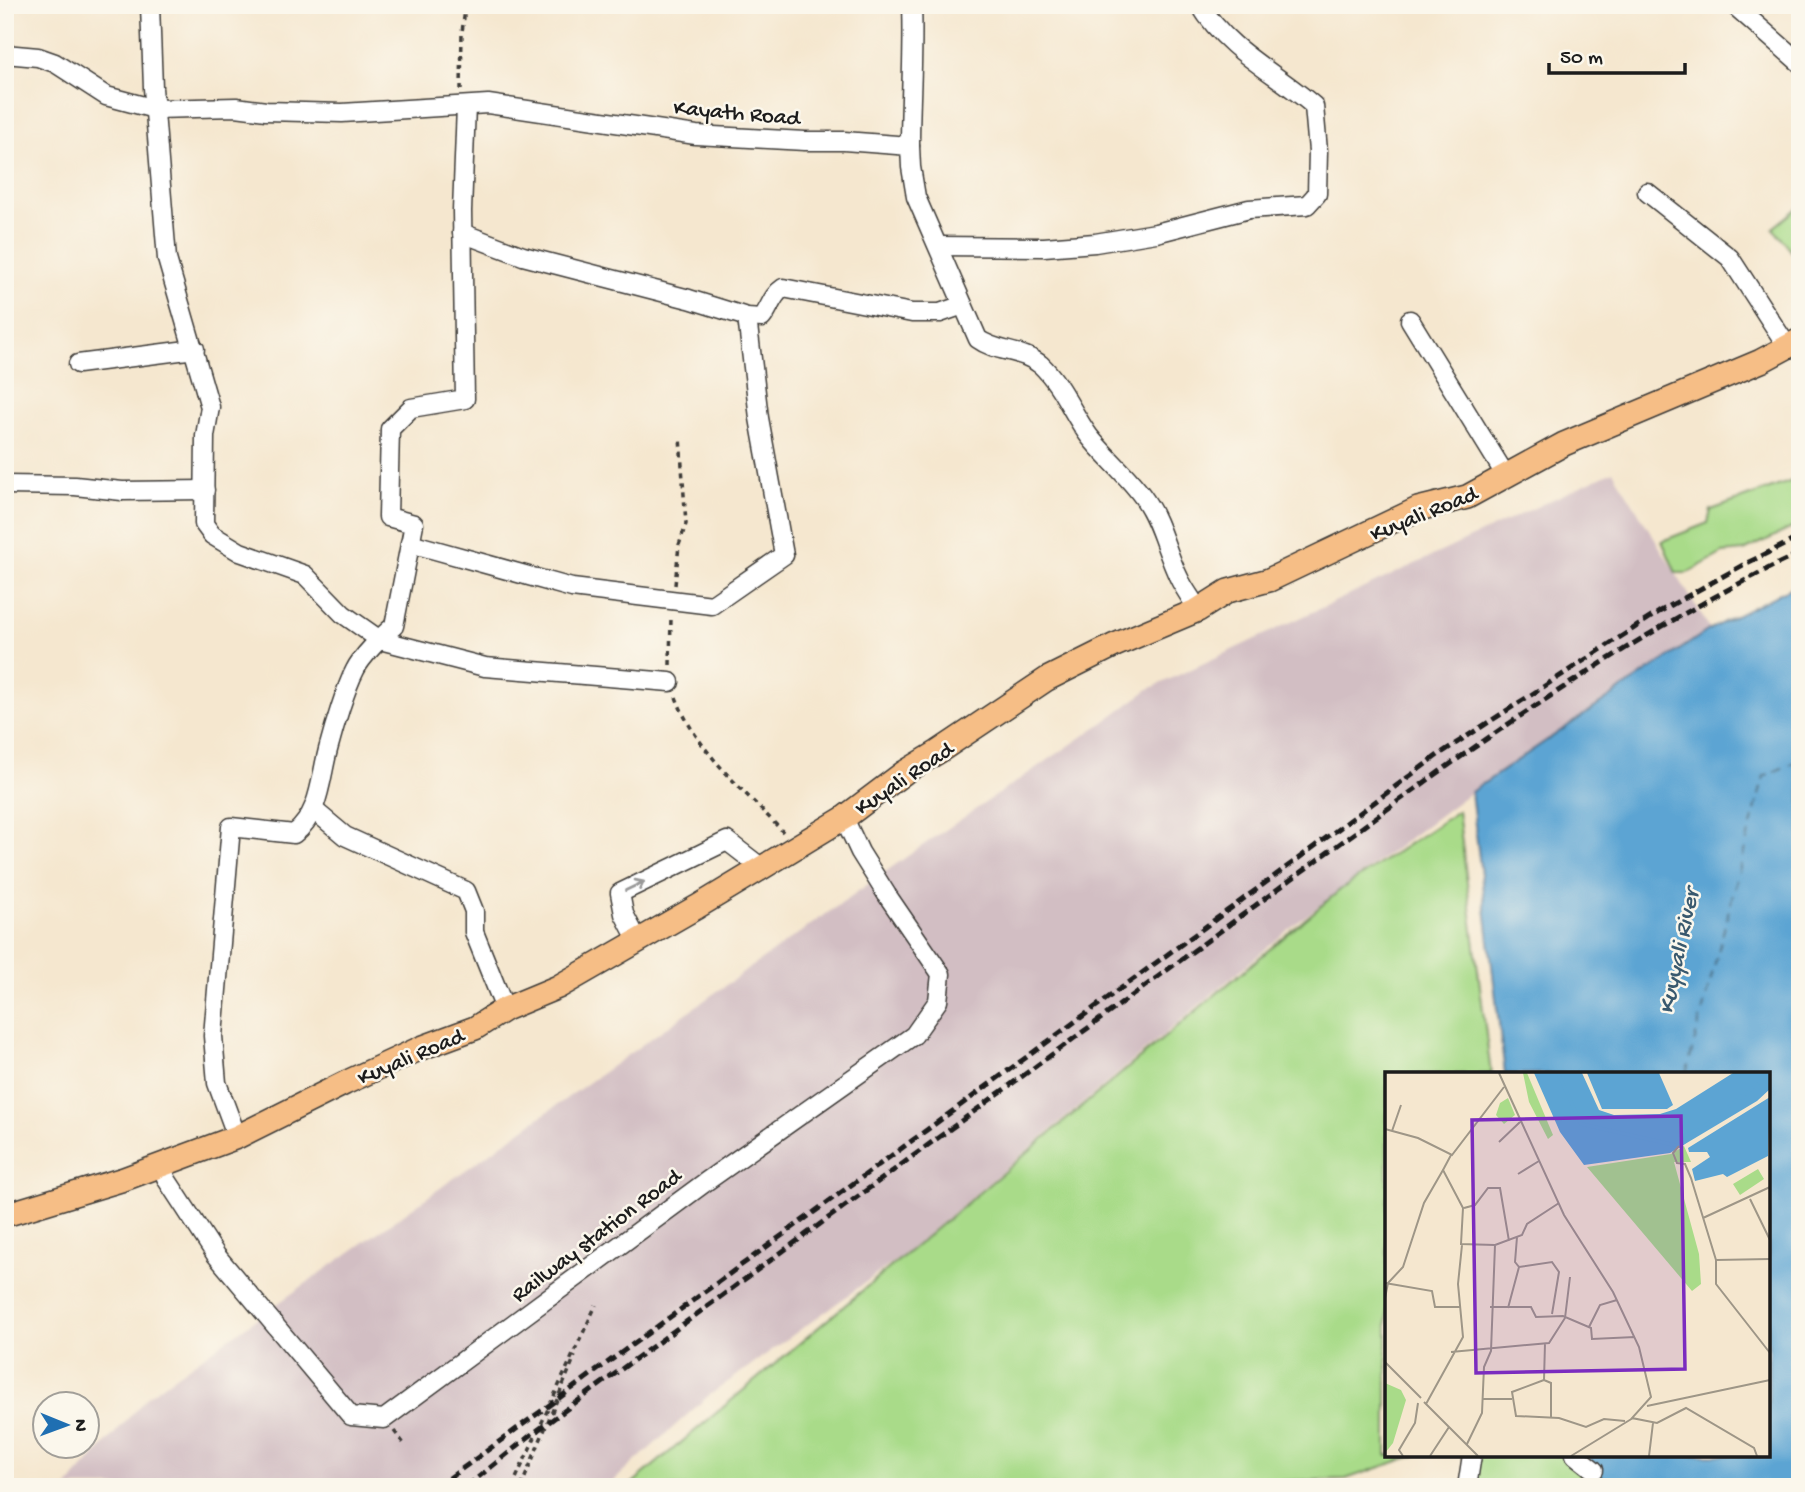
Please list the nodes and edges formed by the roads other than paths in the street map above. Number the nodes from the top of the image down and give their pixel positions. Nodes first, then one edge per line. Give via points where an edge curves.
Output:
1 (150, 5) edge
2 (912, 5) edge
3 (1200, 5) edge
4 (1734, 5) edge
5 (5, 54) edge
6 (1800, 63) edge
7 (463, 106) junction
8 (155, 109) junction
9 (910, 146) junction
10 (1647, 192) dead end
11 (462, 233) junction
12 (938, 246) junction
13 (962, 305) junction
14 (747, 317) junction
15 (1410, 320) dead end
16 (1793, 343) edge
17 (195, 349) junction
18 (78, 364) dead end
19 (1506, 476) junction
20 (5, 485) edge
21 (205, 490) junction
22 (410, 543) junction
23 (1198, 610) junction
24 (380, 640) junction
25 (670, 682) road end
26 (314, 810) junction
27 (844, 818) junction
28 (762, 867) junction
29 (638, 941) junction
30 (505, 1009) junction
31 (237, 1137) junction
32 (161, 1166) junction
33 (5, 1215) edge
34 (1472, 1457) edge
35 (1578, 1457) edge
36 (1594, 1470) dead end
37 (1467, 1487) edge

1 - 8 street
2 - 9 street
3 - 12 street via 1249,59 1314,106 1317,194 1307,205 1249,209 1095,243
4 - 6 street
5 - 8 street, Kayath Road via 55,62 106,96
7 - 8 street, Kayath Road via 342,113 236,107
7 - 9 street, Kayath Road via 511,106 696,135
7 - 11 street
8 - 17 street via 167,260
9 - 12 street via 915,197
10 - 16 street via 1730,258
11 - 14 street via 523,256
11 - 22 street via 465,399 411,408 390,429 388,517 414,524
12 - 13 street
13 - 14 street via 940,313 912,313 783,288 775,293 762,318
13 - 23 street via 978,339 989,347 1033,359 1055,381 1091,438 1146,501 1179,579
14 - 22 street via 759,418 784,555 712,605 572,588
15 - 19 street
16 - 19 main road, Kuyali Road via 1761,361 1564,444
17 - 18 street
17 - 21 street via 210,407
19 - 23 main road, Kuyali Road via 1467,497 1419,509 1269,580 1228,591
20 - 21 street
21 - 24 street via 204,524 212,535 240,552 305,575 343,614
22 - 24 street via 394,626
23 - 27 main road, Kuyali Road via 1046,679
24 - 25 street via 485,667
24 - 26 street via 355,669 329,745
26 - 30 street via 345,836 466,891 474,911 474,932
26 - 31 street via 294,834 231,827 212,1036 218,1083
27 - 28 main road, Kuyali Road
27 - 32 street, Railway station Road via 860,852 940,974 938,1002 914,1035 384,1419 351,1416 333,1396 216,1255
28 - 29 main road, Kuyali Road
29 -> 28 street via 624,914 620,893 727,841
29 - 30 main road, Kuyali Road via 558,987
30 - 31 main road, Kuyali Road
31 - 32 main road, Kuyali Road
32 - 33 main road, Kuyali Road
34 - 37 street
35 - 36 street

